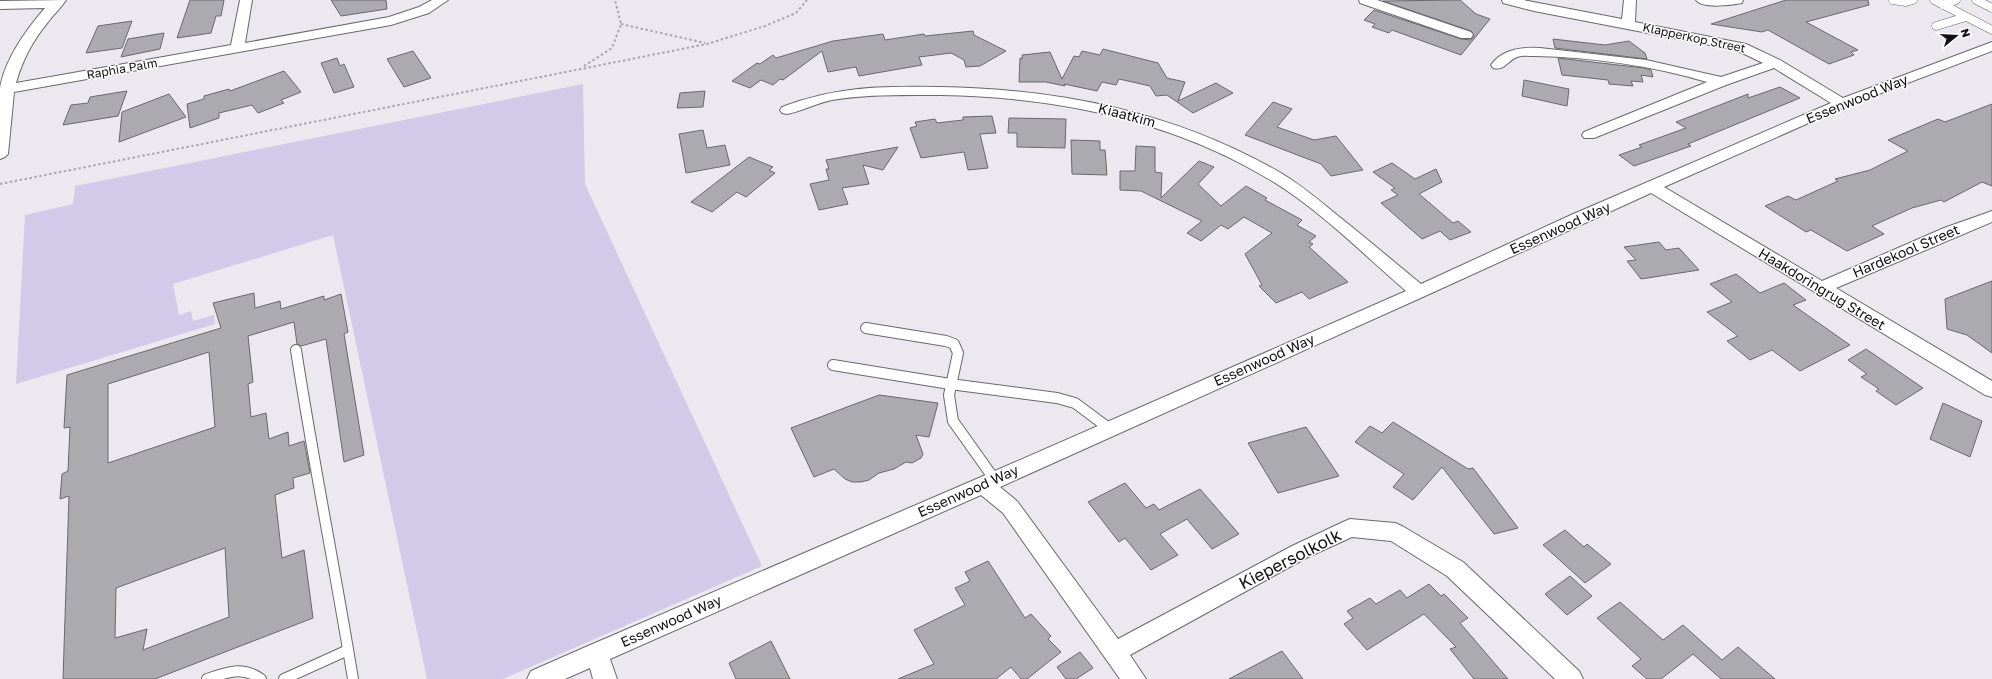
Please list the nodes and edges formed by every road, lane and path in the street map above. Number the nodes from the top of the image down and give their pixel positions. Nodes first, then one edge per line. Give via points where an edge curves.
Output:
1 (246, 0) edge
2 (442, 0) edge
3 (615, 0) edge
4 (807, 0) edge
5 (1365, 0) edge
6 (1508, 0) edge
7 (1630, 0) edge
8 (1702, 0) edge
9 (1737, 0) edge
10 (1893, 0) edge
11 (1914, 0) edge
12 (1934, 0) edge
13 (1956, 0) edge
14 (1976, 0) edge
15 (58, 2) edge
16 (0, 5) edge
17 (1943, 5) junction
18 (1992, 8) edge
19 (1966, 17) junction
20 (621, 24) junction
21 (1628, 24) junction
22 (1936, 26) dead end
23 (1992, 30) edge
24 (1466, 36) dead end
25 (707, 44) junction
26 (1992, 46) edge
27 (237, 48) junction
28 (1775, 63) junction
29 (1498, 66) dead end
30 (583, 68) junction
31 (1721, 82) junction
32 (7, 89) junction
33 (1842, 103) junction
34 (787, 110) dead end
35 (1589, 135) dead end
36 (0, 154) edge
37 (0, 184) edge
38 (1653, 187) junction
39 (1992, 216) edge
40 (1821, 288) junction
41 (1419, 292) junction
42 (866, 328) dead end
43 (296, 350) dead end
44 (834, 365) dead end
45 (950, 384) junction
46 (1992, 390) edge
47 (1110, 429) junction
48 (989, 483) junction
49 (348, 650) junction
50 (1114, 652) junction
51 (596, 653) junction
52 (207, 679) edge
53 (261, 679) edge
54 (284, 679) edge
55 (353, 679) edge
56 (539, 679) edge
57 (605, 679) edge
58 (1134, 679) edge
59 (1571, 679) edge

1 - 27 street
2 - 27 street, Raphia Palm via 424,10 391,21
3 - 20 path
4 - 25 path via 796,13 765,26
5 - 24 street
6 - 21 street, Klapperkop Street
7 - 21 street
8 - 9 street
10 - 11 lane
12 - 17 lane
13 - 17 lane
14 - 18 lane
15 - 16 street
15 - 32 street via 29,39 18,58
17 - 19 lane
19 - 22 lane
19 - 23 lane
20 - 25 path
20 - 30 path via 612,48
21 - 28 street, Klapperkop Street via 1724,42 1754,52
25 - 30 path
26 - 33 street, Essenwood Way
27 - 32 street, Raphia Palm
28 - 31 street
28 - 33 street, Klapperkop Street
29 - 31 street via 1513,54 1556,53 1659,65 1686,70
30 - 37 path
31 - 35 street
32 - 36 street
33 - 38 street, Essenwood Way
34 - 41 street, Kiaatkim via 837,94 956,90 1025,95 1082,103 1129,114 1222,148 1277,178 1316,205
38 - 40 street, Haakdoringrug Street
38 - 41 street, Essenwood Way
39 - 40 street, Hardekool Street
40 - 46 street, Haakdoringrug Street
41 - 47 street, Essenwood Way
42 - 45 lane via 954,344 958,353
43 - 49 lane
44 - 45 lane
45 - 47 lane via 1057,398 1075,403
45 - 48 lane via 949,407 953,421
47 - 48 street, Essenwood Way
48 - 50 street via 1010,507
48 - 51 street, Essenwood Way
49 - 54 lane
49 - 55 lane
50 - 58 street
50 - 59 street, Kiepersolkolk via 1299,552 1350,528 1395,532 1455,569
51 - 56 street, Essenwood Way
51 - 57 street
52 - 53 lane via 226,672 243,670 252,672

